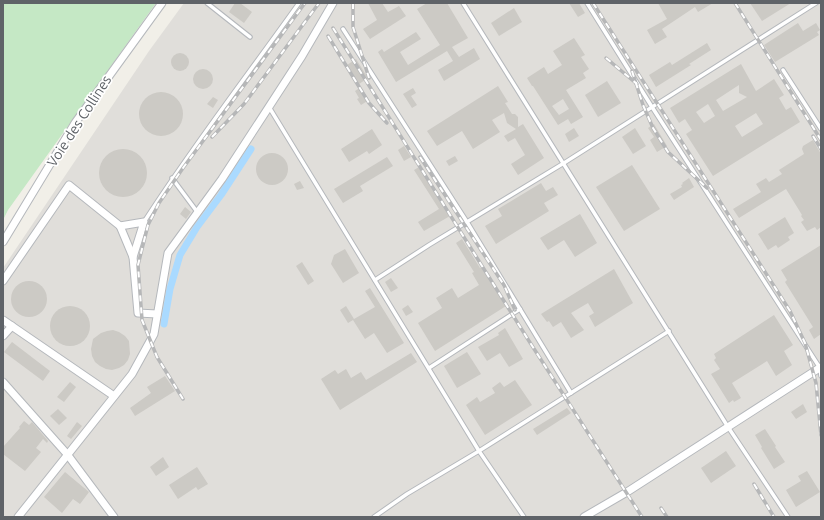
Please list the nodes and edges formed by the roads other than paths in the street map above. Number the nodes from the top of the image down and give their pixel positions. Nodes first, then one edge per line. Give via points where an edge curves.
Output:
1 (162, 3) edge
2 (207, 3) edge
3 (299, 3) edge
4 (333, 3) edge
5 (463, 3) edge
6 (587, 3) edge
7 (816, 3) edge
8 (343, 29) dead end
9 (250, 36) dead end
10 (783, 70) dead end
11 (269, 107) junction
12 (652, 107) junction
13 (821, 129) edge
14 (564, 163) junction
15 (172, 178) junction
16 (198, 213) junction
17 (144, 222) junction
18 (467, 222) junction
19 (120, 226) junction
20 (3, 242) edge
21 (133, 257) junction
22 (375, 280) junction
23 (3, 281) edge
24 (520, 309) junction
25 (158, 314) junction
26 (3, 320) edge
27 (12, 326) junction
28 (669, 331) junction
29 (3, 336) edge
30 (821, 367) edge
31 (429, 368) junction
32 (821, 376) edge
33 (3, 382) edge
34 (571, 393) junction
35 (114, 396) junction
36 (728, 427) junction
37 (480, 451) junction
38 (67, 454) junction
39 (18, 517) edge
40 (114, 517) edge
41 (374, 517) edge
42 (524, 517) edge
43 (584, 517) edge
44 (788, 517) edge

1 - 20 street, Voie des Collines via 75,123
2 - 9 lane
3 - 15 lane
4 - 11 street
5 - 14 lane
6 - 12 lane
7 - 12 lane
8 - 18 lane
10 - 13 lane
11 - 16 street
11 - 22 lane
12 - 14 lane
12 - 30 lane
14 - 18 lane
14 - 28 lane
15 - 16 lane
15 - 17 lane
16 - 25 street via 168,253
17 - 19 street
17 - 21 street
18 - 22 lane
18 - 24 lane
19 - 21 street
19 - 23 street via 69,185
21 - 25 street via 138,312
22 - 31 lane
24 - 31 lane
24 - 34 lane
25 - 35 street via 154,334 132,374
26 - 27 street
27 - 29 street
27 - 35 street
28 - 34 lane
28 - 36 lane
30 - 32 lane
30 - 36 street
31 - 37 lane
33 - 38 street
34 - 37 lane
35 - 38 street
36 - 43 street
36 - 44 lane
37 - 41 lane via 407,494
37 - 42 lane
38 - 39 street
38 - 40 street

